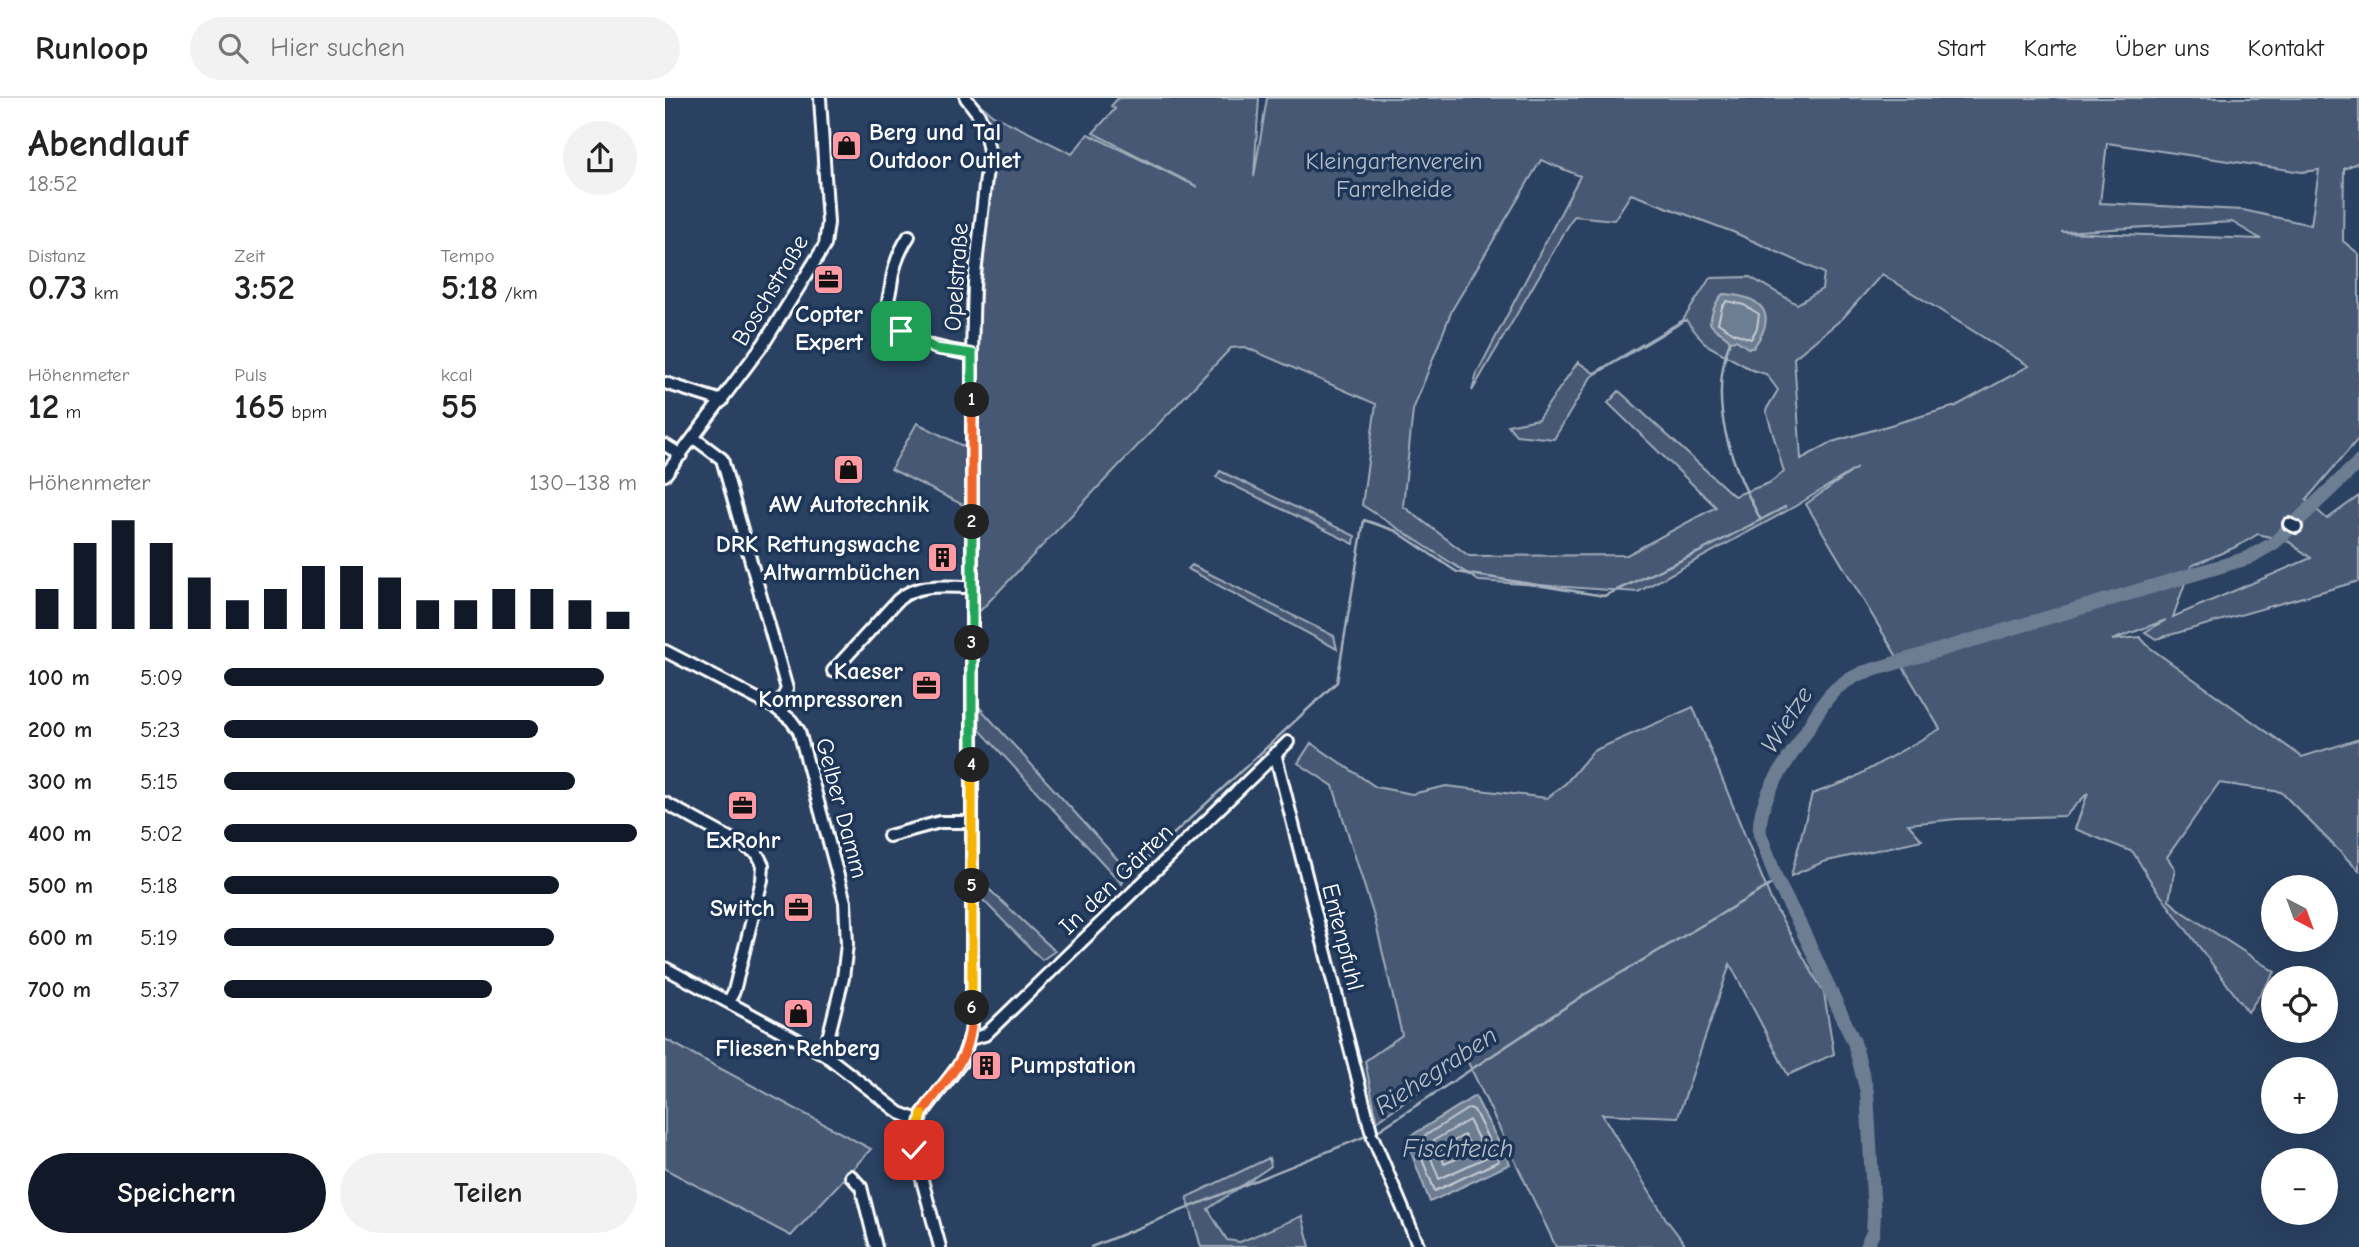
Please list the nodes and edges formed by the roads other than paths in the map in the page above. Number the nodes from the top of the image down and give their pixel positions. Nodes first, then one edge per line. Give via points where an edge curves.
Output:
1 (820, 98) edge
2 (966, 98) edge
3 (909, 236) dead end
4 (972, 354) junction
5 (665, 383) edge
6 (722, 401) junction
7 (694, 438) junction
8 (665, 445) edge
9 (681, 455) junction
10 (665, 475) edge
11 (972, 587) junction
12 (665, 651) edge
13 (832, 671) dead end
14 (777, 709) junction
15 (1287, 742) dead end
16 (1275, 753) junction
17 (665, 803) edge
18 (972, 822) junction
19 (889, 836) dead end
20 (665, 968) edge
21 (729, 1001) junction
22 (970, 1040) junction
23 (824, 1054) junction
24 (920, 1121) junction
25 (851, 1176) dead end
26 (876, 1247) edge
27 (940, 1247) edge
28 (1419, 1247) edge

1 - 6 street, Boschstraße via 828,223 825,245
2 - 4 street, Opelstraße via 979,115 989,150 974,283
3 - 4 street via 891,281 888,307 893,321 901,331 936,349
4 - 11 street, Opelstraße
5 - 6 street
6 - 7 street, Boschstraße
7 - 9 street, Boschstraße
7 - 14 street via 722,459 787,689
8 - 9 street
9 - 10 street, Boschstraße
11 - 13 street via 909,591
11 - 18 street, Opelstraße
12 - 14 street
14 - 23 street, Gelber Damm via 799,731 845,902 843,978
15 - 16 street, In den Gärten
16 - 22 street, In den Gärten via 985,1035
16 - 28 street, Entenpfuhl via 1372,1134
17 - 21 street via 761,859 762,880
18 - 19 street via 940,822
18 - 22 street, Opelstraße
20 - 21 street
21 - 23 street
22 - 24 street, Opelstraße via 961,1063
23 - 24 street via 900,1113
24 - 27 street via 914,1150
25 - 26 street via 861,1187

